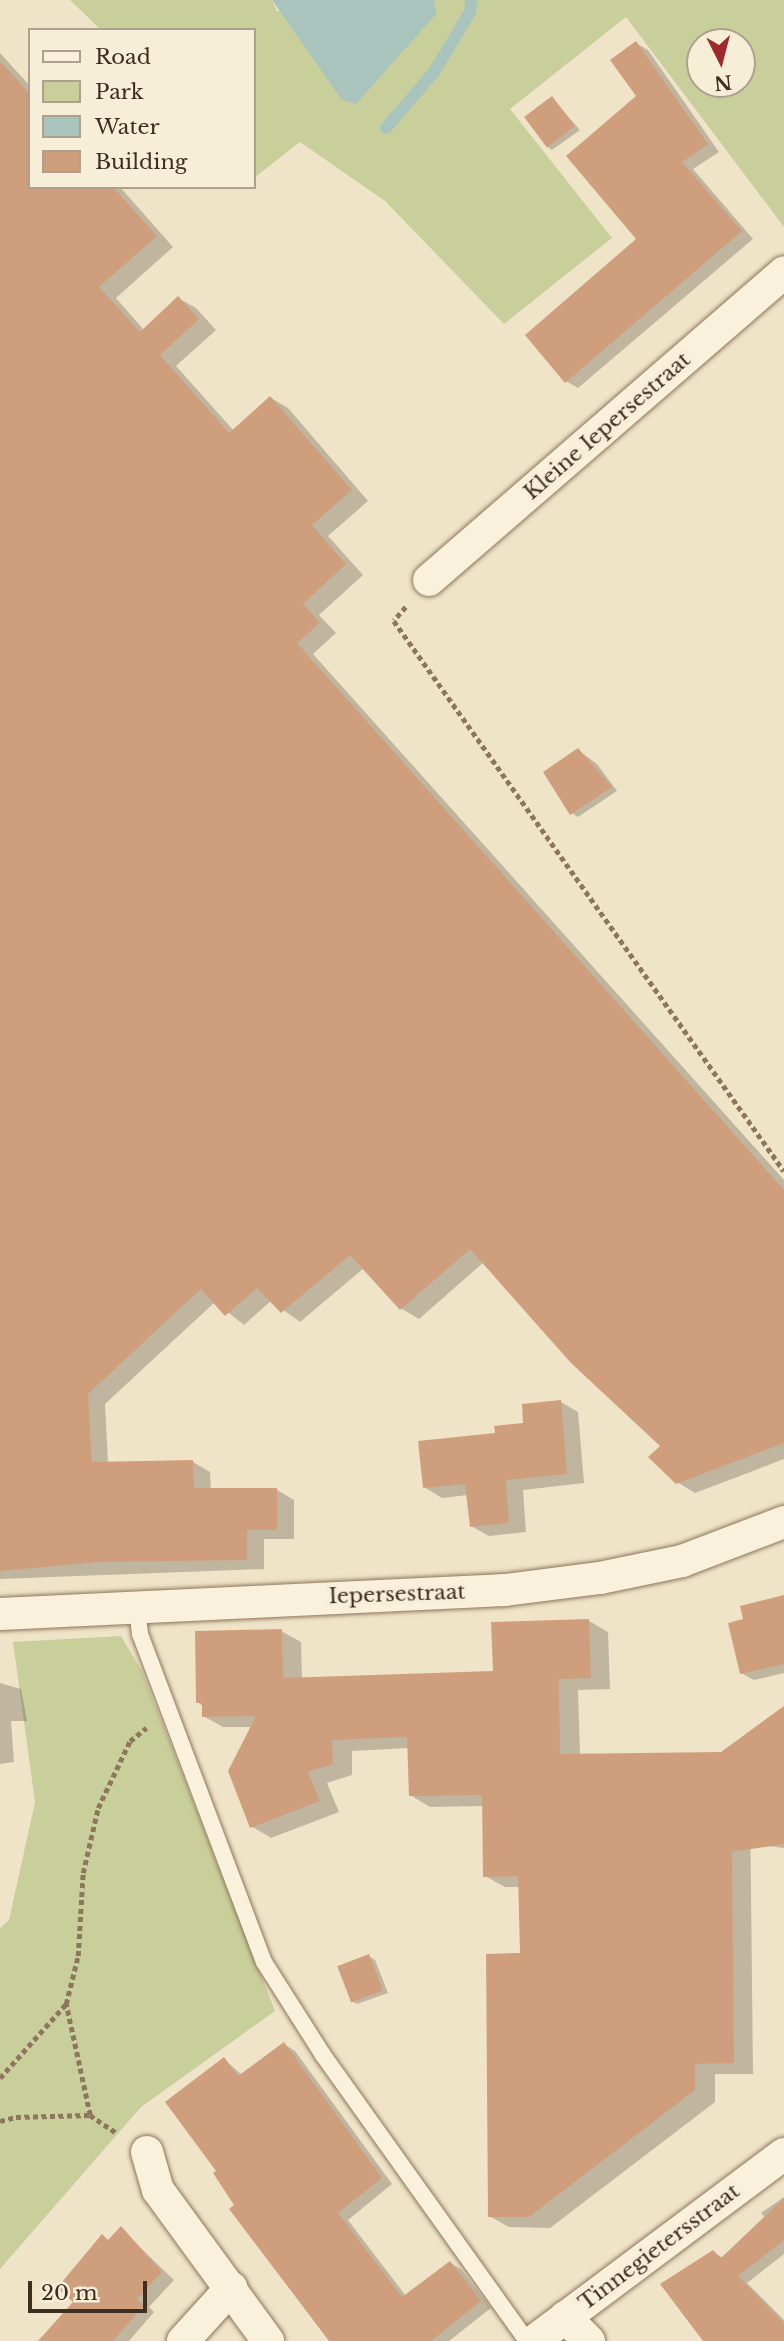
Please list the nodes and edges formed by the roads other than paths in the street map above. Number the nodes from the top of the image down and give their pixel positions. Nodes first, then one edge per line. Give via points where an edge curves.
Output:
1 (784, 272) edge
2 (429, 580) road end
3 (784, 1522) edge
4 (137, 1606) junction
5 (0, 1614) edge
6 (147, 2152) dead end
7 (784, 2154) edge
8 (231, 2288) junction
9 (565, 2317) junction
10 (183, 2341) edge
11 (268, 2341) edge
12 (527, 2341) edge
13 (534, 2341) edge
14 (589, 2341) edge

1 - 2 street, Kleine Iepersestraat
3 - 4 street, Iepersestraat via 682,1561 600,1578 505,1590
4 - 5 street, Iepersestraat
4 - 12 lane via 140,1634 264,1962 323,2055
6 - 8 street via 158,2190
7 - 9 street, Tinnegietersstraat
8 - 10 street
8 - 11 street
9 - 13 street, Tinnegietersstraat
9 - 14 street

